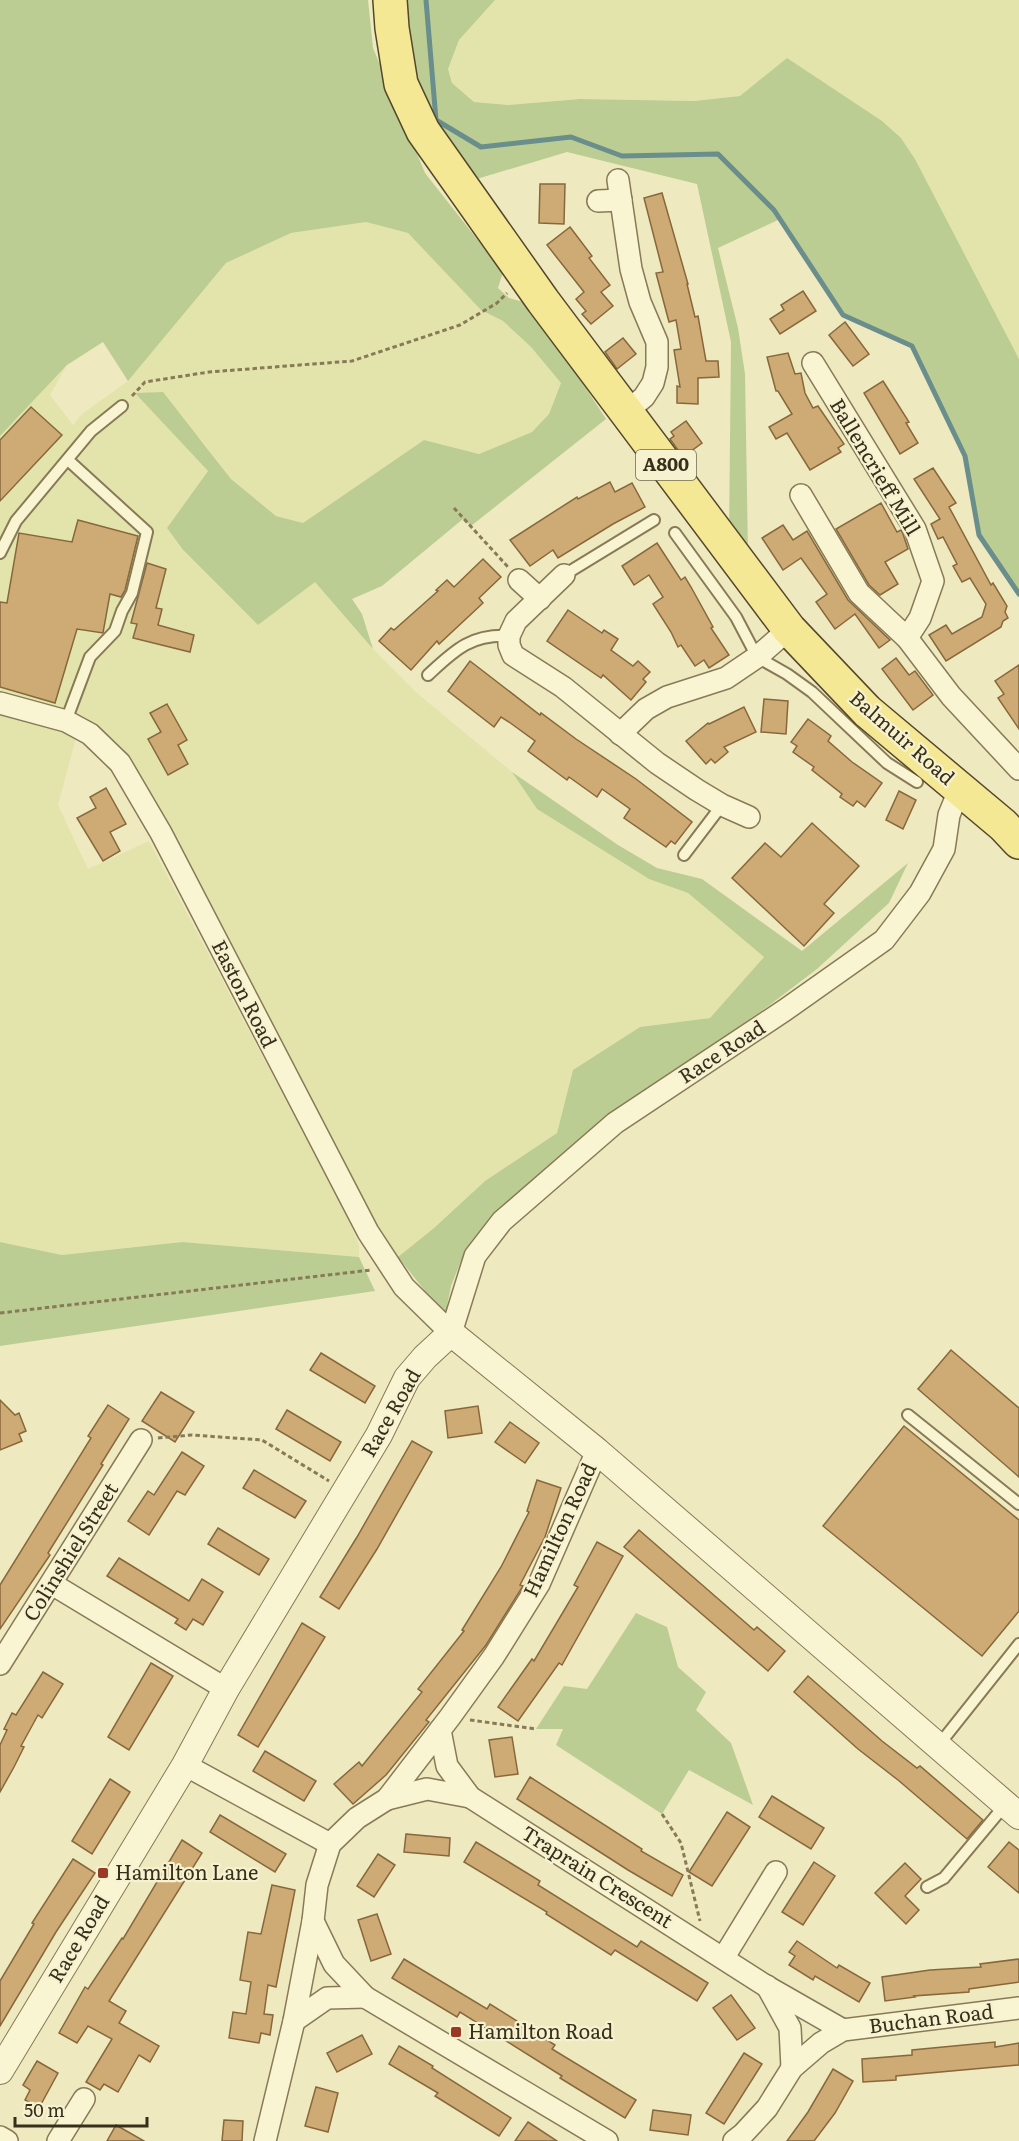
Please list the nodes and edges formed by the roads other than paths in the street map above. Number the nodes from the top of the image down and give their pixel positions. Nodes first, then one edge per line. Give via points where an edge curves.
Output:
1 (390, 0) edge
2 (598, 201) dead end
3 (813, 363) dead end
4 (122, 406) road end
5 (626, 412) junction
6 (68, 460) junction
7 (801, 495) dead end
8 (654, 520) dead end
9 (675, 533) dead end
10 (0, 553) edge
11 (564, 575) joint
12 (519, 580) road end
13 (540, 599) junction
14 (789, 629) junction
15 (509, 636) junction
16 (907, 638) junction
17 (757, 657) junction
18 (428, 675) dead end
19 (0, 703) edge
20 (66, 721) junction
21 (620, 734) junction
22 (1019, 769) edge
23 (917, 782) dead end
24 (960, 788) junction
25 (722, 805) junction
26 (749, 817) dead end
27 (1019, 842) edge
28 (684, 855) dead end
29 (451, 1333) junction
30 (908, 1415) dead end
31 (141, 1440) road end
32 (597, 1451) junction
33 (1019, 1504) edge
34 (52, 1584) junction
35 (1019, 1644) edge
36 (0, 1664) edge
37 (226, 1689) junction
38 (446, 1723) junction
39 (938, 1746) junction
40 (185, 1765) junction
41 (470, 1797) junction
42 (387, 1799) junction
43 (1012, 1810) edge
44 (330, 1844) junction
45 (777, 1872) dead end
46 (927, 1887) dead end
47 (313, 1921) junction
48 (723, 1957) junction
49 (766, 1986) junction
50 (365, 1998) junction
51 (1019, 2008) edge
52 (294, 2021) junction
53 (843, 2030) junction
54 (792, 2068) junction
55 (0, 2071) edge
56 (84, 2099) dead end
57 (0, 2137) edge
58 (7, 2141) edge
59 (58, 2141) edge
60 (265, 2141) edge
61 (607, 2141) edge
62 (734, 2141) edge

1 - 5 main road, A800 via 401,84 423,131
2 - 5 street via 619,190 631,269 657,342 653,383
3 - 16 street, Ballencrieff Mill via 915,529 933,581 920,618
4 - 6 lane via 91,431
5 - 14 main road, A800
6 - 10 lane via 16,521
6 - 20 lane via 147,532 132,593 115,631 90,657
7 - 16 street via 860,594
8 - 11 lane
9 - 17 lane via 736,617
11 - 13 street
12 - 13 street
13 - 15 street via 516,621
14 - 17 street
14 - 24 main road, Balmuir Road / A800 via 867,711
15 - 18 lane via 490,635 457,647
15 - 21 street via 513,655 563,687
16 - 22 street via 951,696
17 - 21 street via 726,678 667,697 646,709
17 - 23 lane via 812,692 887,763
19 - 20 street, Easton Road
20 - 29 street, Easton Road via 90,734 120,763 161,833 368,1232 404,1287
21 - 25 street via 665,769
24 - 27 main road, Balmuir Road / A800
24 - 29 street, Race Road via 949,815 944,849 920,893 884,940 615,1123 502,1221 475,1256
25 - 26 street
25 - 28 lane
29 - 32 street
29 - 37 street, Race Road via 407,1378 379,1435
30 - 33 lane
31 - 34 street, Colinshiel Street
32 - 38 street, Hamilton Road via 539,1584
32 - 39 street
34 - 36 street, Colinshiel Street
34 - 37 street
35 - 39 lane
37 - 40 street, Race Road
38 - 41 street, Traprain Crescent via 447,1766
38 - 42 street, Hamilton Road
39 - 43 street
40 - 44 street
40 - 55 street, Race Road
41 - 42 street, Traprain Crescent via 427,1789
41 - 48 street, Traprain Crescent
42 - 44 street, Hamilton Road via 357,1818
43 - 46 lane via 944,1878
44 - 47 street, Hamilton Road via 317,1885
45 - 48 street
47 - 50 street via 334,1964
47 - 52 street, Hamilton Road
48 - 49 street, Traprain Crescent
49 - 53 street, Buchan Road
49 - 54 street, Traprain Crescent via 790,2028
50 - 52 street via 327,1998
50 - 61 street
51 - 53 street, Buchan Road
52 - 60 street, Hamilton Road
53 - 54 street, Buchan Road
54 - 62 street via 766,2108
56 - 59 street
57 - 58 street

